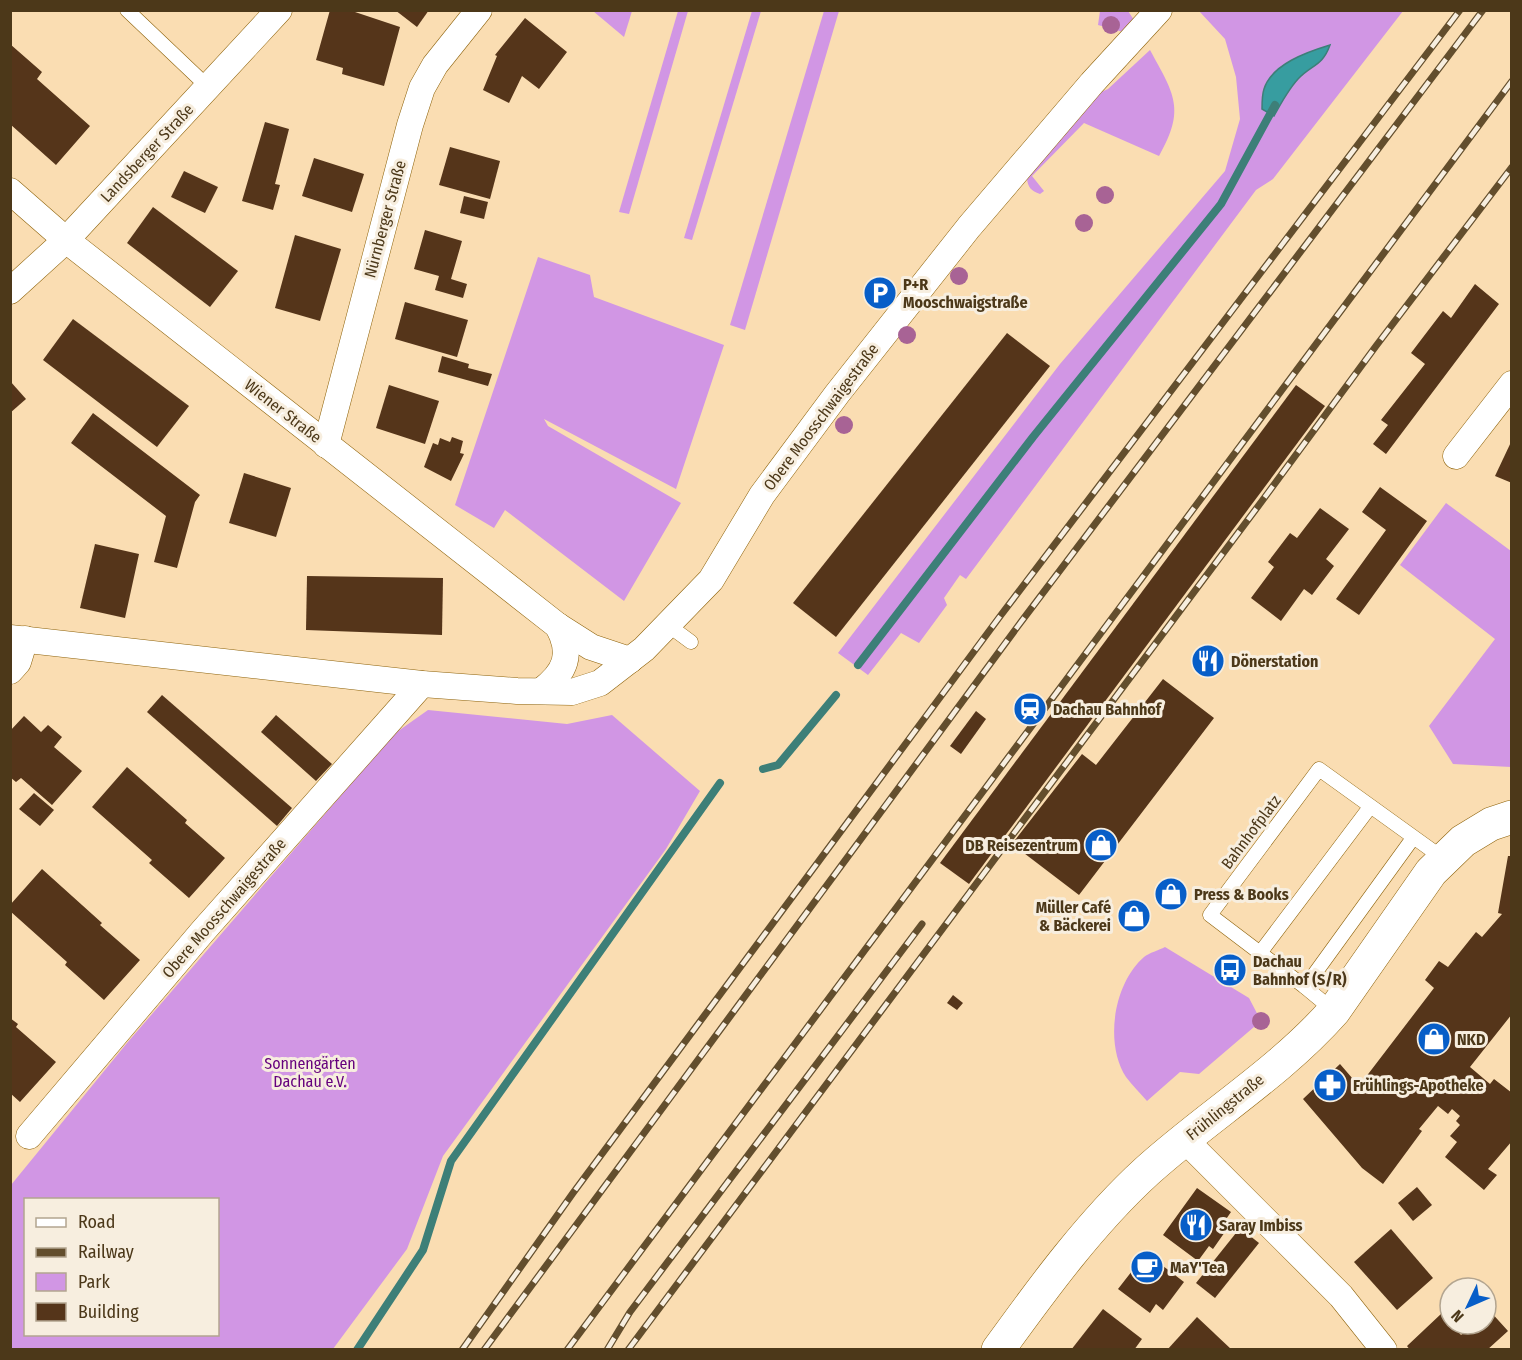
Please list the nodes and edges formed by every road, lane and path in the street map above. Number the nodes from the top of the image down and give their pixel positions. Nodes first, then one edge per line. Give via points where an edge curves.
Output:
1 (128, 10) edge
2 (279, 10) edge
3 (479, 10) edge
4 (1159, 10) edge
5 (208, 87) junction
6 (10, 191) edge
7 (66, 240) junction
8 (10, 291) edge
9 (1512, 384) edge
10 (326, 445) junction
11 (1456, 456) dead end
12 (668, 625) junction
13 (558, 626) junction
14 (18, 639) edge
15 (691, 642) dead end
16 (630, 660) junction
17 (10, 671) edge
18 (422, 684) junction
19 (542, 691) junction
20 (1370, 807) junction
21 (1512, 817) edge
22 (1413, 838) junction
23 (1444, 859) junction
24 (1260, 953) junction
25 (1305, 987) junction
26 (1334, 1011) junction
27 (29, 1136) dead end
28 (1184, 1139) junction
29 (998, 1350) edge
30 (1384, 1350) edge

1 - 5 lane
2 - 5 street, Landsberger Straße
3 - 10 street, Nürnberger Straße via 435,65 422,88
4 - 12 street, Obere Moosschwaigestraße via 962,236 762,495 711,580
5 - 7 street, Landsberger Straße
6 - 7 street, Wiener Straße
7 - 8 street, Landsberger Straße
7 - 10 street, Wiener Straße
9 - 11 street
10 - 13 street, Wiener Straße
12 - 15 lane
12 - 16 street, Obere Moosschwaigestraße
13 - 16 street, Wiener Straße via 591,647
13 - 19 street via 566,641 566,653 554,682
14 - 17 street via 18,662
14 - 18 street, Obere Moosschwaigestraße
16 - 19 street, Obere Moosschwaigestraße via 600,683 572,692
18 - 19 street, Obere Moosschwaigestraße
18 - 27 street, Obere Moosschwaigestraße via 188,948
20 - 22 lane, Bahnhofplatz
20 - 24 lane
20 - 24 lane, Bahnhofplatz via 1319,769 1312,778 1210,915
21 - 23 street, Frühlingstraße via 1476,832
22 - 23 lane, Bahnhofplatz
22 - 25 lane
23 - 26 street, Frühlingstraße via 1422,884
24 - 25 lane, Bahnhofplatz
25 - 26 lane, Bahnhofplatz
26 - 28 street, Frühlingstraße via 1250,1088
28 - 29 street, Frühlingstraße via 1114,1203
28 - 30 street via 1341,1296

